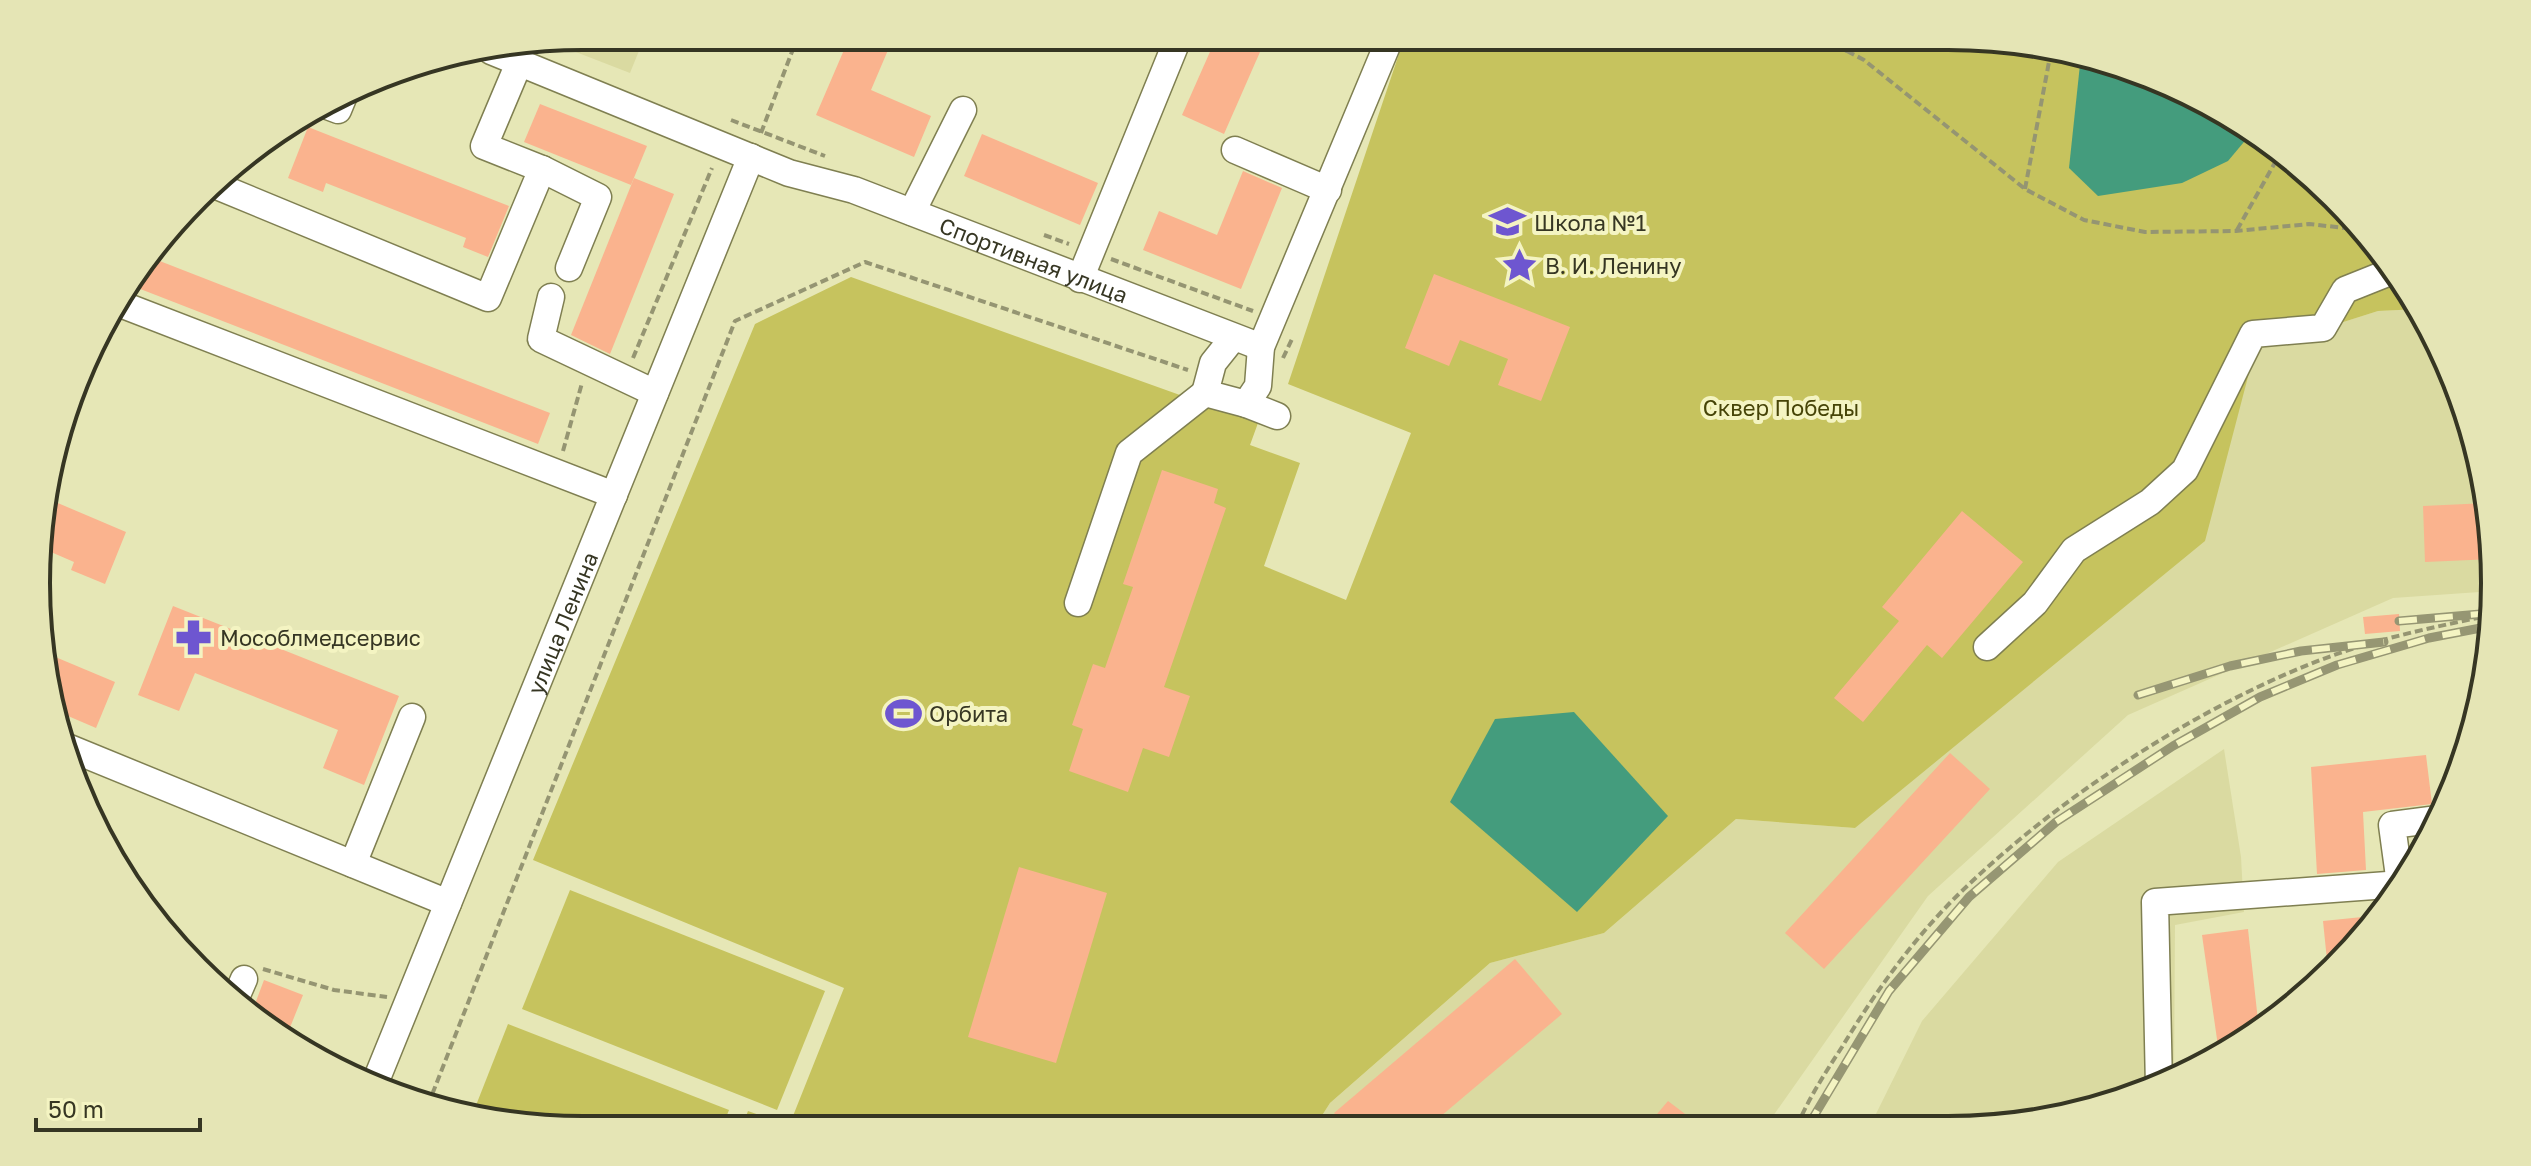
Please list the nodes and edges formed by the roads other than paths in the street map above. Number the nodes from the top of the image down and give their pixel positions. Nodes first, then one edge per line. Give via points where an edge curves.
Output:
1 (1173, 50) edge
2 (1385, 50) edge
3 (504, 56) edge
4 (519, 63) junction
5 (963, 110) dead end
6 (1235, 150) dead end
7 (751, 157) junction
8 (542, 169) junction
9 (224, 189) edge
10 (1328, 190) junction
11 (912, 212) junction
12 (569, 268) dead end
13 (2382, 275) edge
14 (1080, 279) junction
15 (551, 297) dead end
16 (127, 307) edge
17 (1233, 338) junction
18 (1261, 347) junction
19 (1207, 384) junction
20 (655, 393) junction
21 (1246, 404) junction
22 (1277, 416) dead end
23 (614, 495) junction
24 (1078, 603) dead end
25 (1987, 647) dead end
26 (412, 717) dead end
27 (77, 751) edge
28 (2425, 821) edge
29 (353, 864) junction
30 (2398, 868) edge
31 (2387, 885) edge
32 (448, 903) junction
33 (2159, 1072) edge
34 (378, 1075) edge

1 - 14 street
2 - 10 street
3 - 4 street, Спортивная улица
4 - 7 street, Спортивная улица
4 - 8 street via 484,146
5 - 11 street
6 - 10 street
7 - 11 street, Спортивная улица
7 - 20 street, улица Ленина
8 - 9 street via 488,298
8 - 12 street via 598,197
10 - 18 street
11 - 14 street, Спортивная улица
13 - 25 street via 2345,290 2323,328 2253,334 2185,470 2150,502 2074,550 2035,603
14 - 17 street, Спортивная улица
15 - 20 street via 541,339
16 - 23 street
17 - 18 street, Спортивная улица
17 - 19 street via 1213,363
18 - 21 street via 1258,386
19 - 21 street
19 - 24 street via 1129,453
20 - 23 street, улица Ленина
21 - 22 street
23 - 32 street, улица Ленина
26 - 29 street
27 - 29 street
28 - 30 street via 2392,825
29 - 32 street
31 - 33 street via 2155,902
32 - 34 street, улица Ленина

